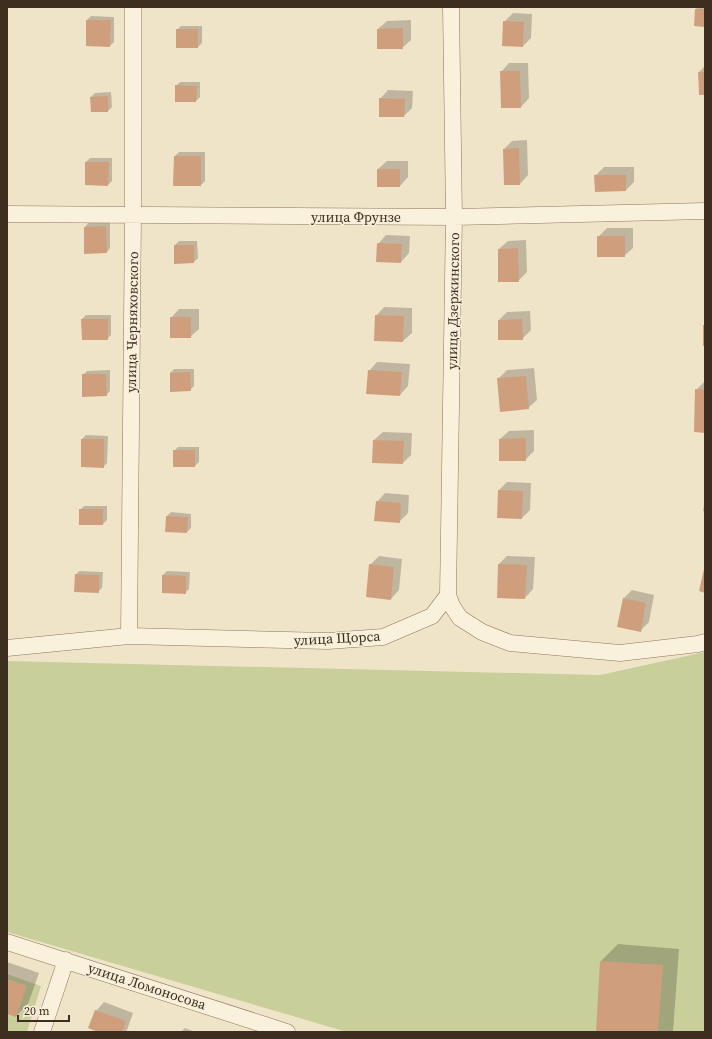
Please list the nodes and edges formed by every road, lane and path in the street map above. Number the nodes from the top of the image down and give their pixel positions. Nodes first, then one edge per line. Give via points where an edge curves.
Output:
1 (133, 7) edge
2 (451, 7) edge
3 (705, 211) edge
4 (7, 214) edge
5 (134, 215) junction
6 (454, 217) junction
7 (448, 595) junction
8 (129, 636) junction
9 (705, 642) edge
10 (7, 648) edge
11 (7, 942) edge
12 (66, 960) junction
13 (42, 1032) edge
14 (287, 1032) edge

1 - 5 street, улица Черняховского
2 - 6 street, улица Дзержинского
3 - 6 street, улица Фрунзе
4 - 5 street, улица Фрунзе
5 - 6 street, улица Фрунзе
5 - 8 street, улица Черняховского
6 - 7 street, улица Дзержинского
7 - 8 street, улица Щорса via 432,616 383,637 328,641
7 - 9 street via 460,618 482,632 510,644 620,653
8 - 10 street, улица Щорса
11 - 12 street, улица Ломоносова
12 - 13 street
12 - 14 street, улица Ломоносова

